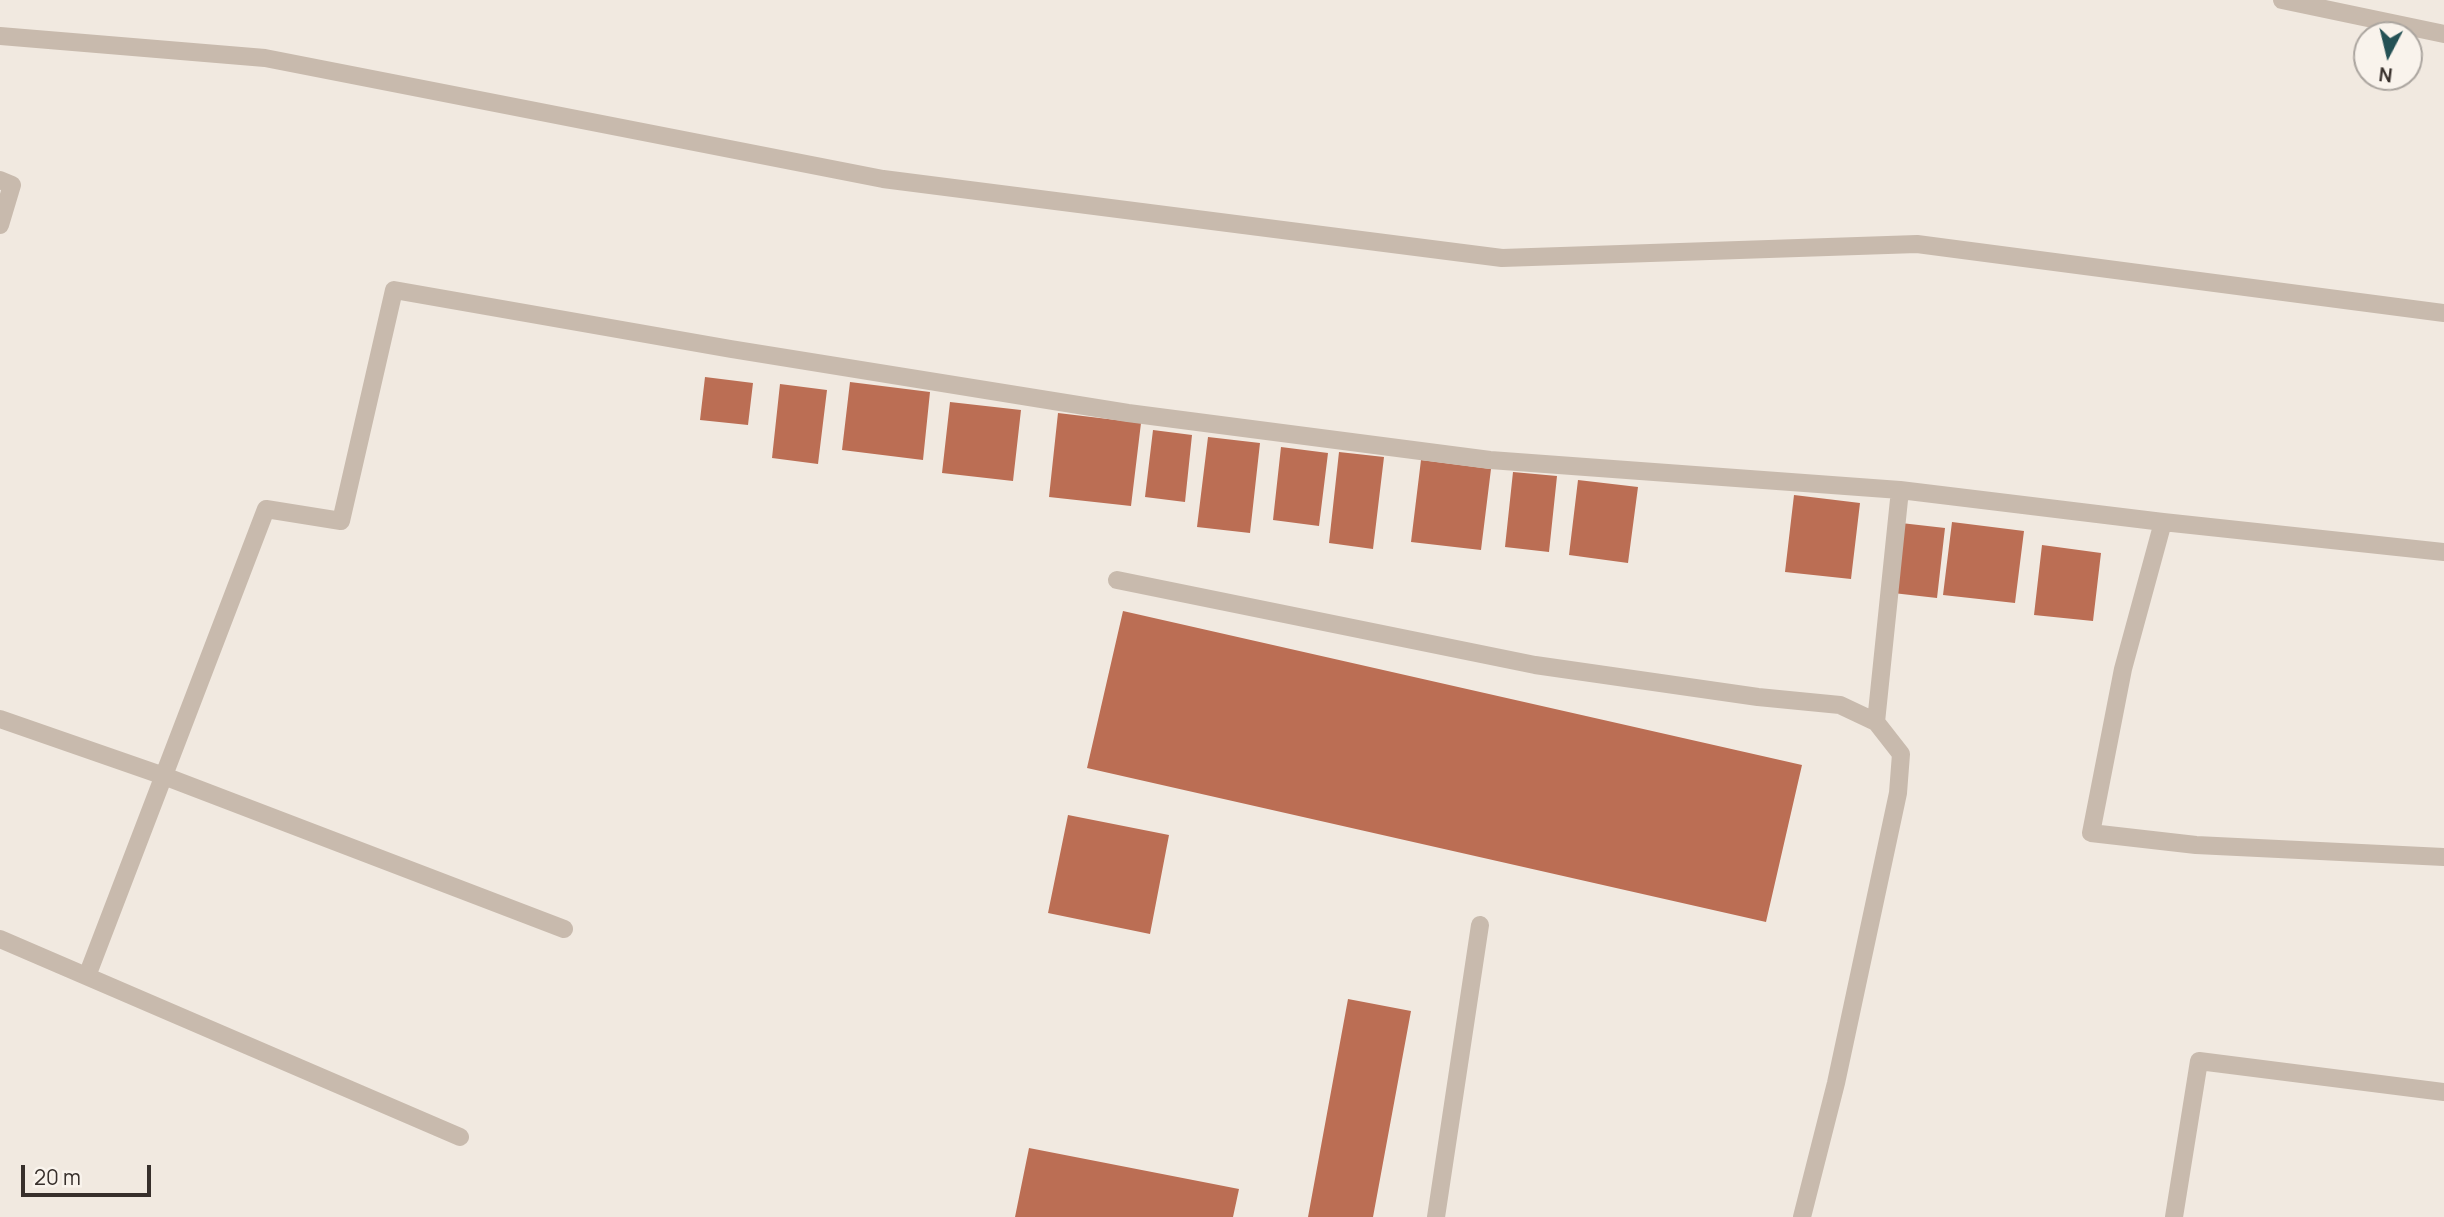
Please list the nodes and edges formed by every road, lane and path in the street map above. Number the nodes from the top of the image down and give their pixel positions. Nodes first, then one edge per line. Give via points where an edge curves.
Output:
1 (2282, 0) edge
2 (2444, 34) edge
3 (0, 36) edge
4 (0, 180) edge
5 (0, 225) edge
6 (2444, 313) edge
7 (1899, 490) junction
8 (2163, 522) junction
9 (2444, 552) edge
10 (1117, 580) dead end
11 (0, 719) edge
12 (1876, 722) junction
13 (164, 776) junction
14 (2444, 857) edge
15 (1480, 925) dead end
16 (564, 929) dead end
17 (0, 939) edge
18 (87, 976) junction
19 (2444, 1092) edge
20 (460, 1137) dead end
21 (1436, 1217) edge
22 (1802, 1217) edge
23 (2174, 1217) edge

1 - 2 street
3 - 6 street via 265,58 883,179 1502,258 1917,244
4 - 5 street via 12,185
7 - 8 street
7 - 12 street
7 - 13 street via 1490,460 1128,413 394,289 341,521 266,509
8 - 9 street
8 - 14 street via 2123,670 2091,833 2196,845
10 - 12 street via 1535,665 1840,705
11 - 13 street
12 - 22 street via 1901,754 1898,793 1836,1083
13 - 16 street
13 - 18 street
15 - 21 street
17 - 18 street
18 - 20 street
19 - 23 street via 2199,1061

